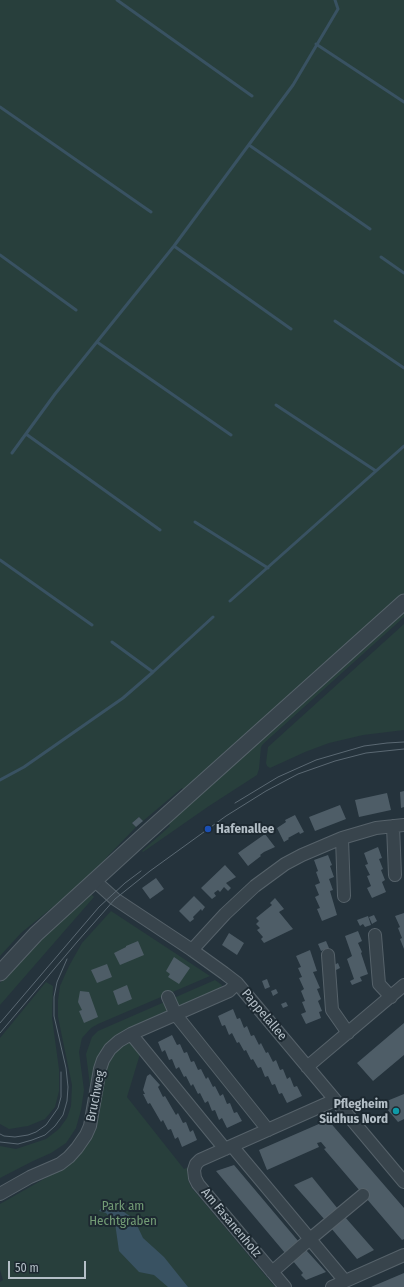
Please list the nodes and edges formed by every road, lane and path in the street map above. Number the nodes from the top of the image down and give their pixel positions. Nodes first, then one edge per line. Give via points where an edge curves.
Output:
1 (404, 602) edge
2 (399, 825) edge
3 (342, 838) junction
4 (395, 875) dead end
5 (95, 881) junction
6 (344, 896) dead end
7 (375, 935) dead end
8 (192, 950) junction
9 (328, 955) dead end
10 (0, 973) edge
11 (237, 984) junction
12 (404, 985) edge
13 (168, 997) dead end
14 (390, 997) junction
15 (176, 1015) junction
16 (348, 1033) junction
17 (131, 1034) junction
18 (307, 1067) junction
19 (336, 1100) junction
20 (268, 1130) junction
21 (228, 1148) junction
22 (404, 1182) edge
23 (0, 1194) edge
24 (363, 1195) dead end
25 (310, 1239) junction
26 (404, 1255) edge
27 (272, 1272) junction
28 (338, 1285) edge
29 (284, 1287) edge

1 - 5 street
2 - 3 street via 376,828
2 - 4 street
3 - 6 street
3 - 8 street via 302,854 263,880
5 - 8 street, Pappelallee via 115,899
5 - 10 street via 36,934
7 - 14 street via 379,984
8 - 11 street, Pappelallee
9 - 16 street via 332,1010
11 - 15 street, Bruchweg
11 - 18 street, Pappelallee
12 - 14 street
13 - 15 street
14 - 16 street
15 - 17 street, Bruchweg
15 - 20 street
16 - 18 street
17 - 21 street
17 - 23 street, Bruchweg via 110,1049 103,1060 90,1126 77,1148 60,1164
18 - 19 street, Pappelallee
19 - 20 street, Am Fasanenholz
19 - 22 street, Pappelallee
20 - 21 street, Am Fasanenholz
21 - 25 street
21 - 27 street, Am Fasanenholz via 200,1160 194,1170 195,1178
24 - 25 street
25 - 27 street
25 - 28 street
26 - 28 street
27 - 29 street, Am Fasanenholz

